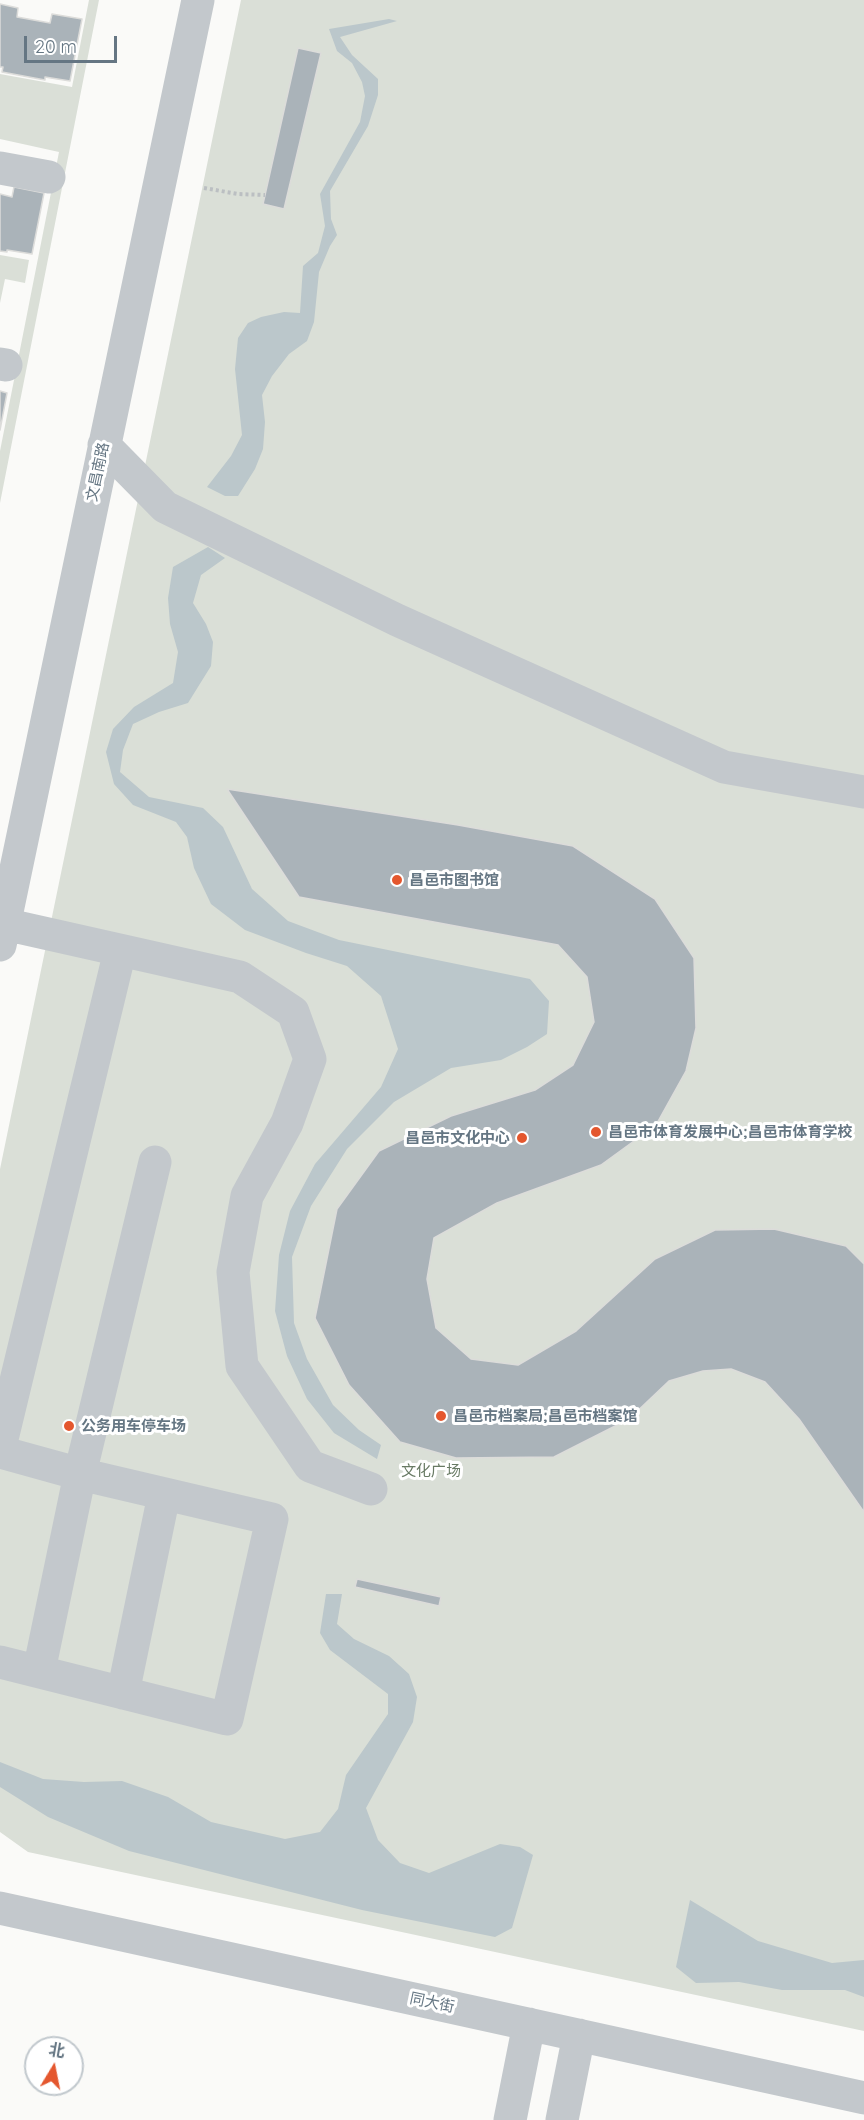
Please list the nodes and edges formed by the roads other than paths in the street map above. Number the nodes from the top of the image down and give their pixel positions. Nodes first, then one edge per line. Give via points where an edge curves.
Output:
1 (198, 0) edge
2 (0, 168) edge
3 (49, 177) dead end
4 (104, 445) junction
5 (864, 792) edge
6 (2, 935) edge
7 (120, 951) junction
8 (155, 1162) dead end
9 (0, 1449) edge
10 (80, 1474) junction
11 (372, 1489) dead end
12 (164, 1495) junction
13 (0, 1662) edge
14 (39, 1671) junction
15 (123, 1693) junction
16 (0, 1908) edge
17 (529, 2025) junction
18 (579, 2036) junction
19 (864, 2098) edge
20 (510, 2120) edge
21 (562, 2120) edge

1 - 4 street, 文昌南路
2 - 3 street
4 - 5 street via 165,507 397,620 724,767
4 - 6 street, 文昌南路
6 - 7 street
7 - 9 street
7 - 11 street via 240,977 293,1011 310,1059 287,1123 247,1196 233,1272 242,1366 310,1466
8 - 10 street
9 - 10 street
10 - 12 street
10 - 14 street
12 - 15 street
12 - 15 street via 272,1519 227,1719
13 - 14 street
14 - 15 street
16 - 17 street, 同大街
17 - 18 street, 同大街
17 - 20 street
18 - 19 street, 同大街
18 - 21 street

